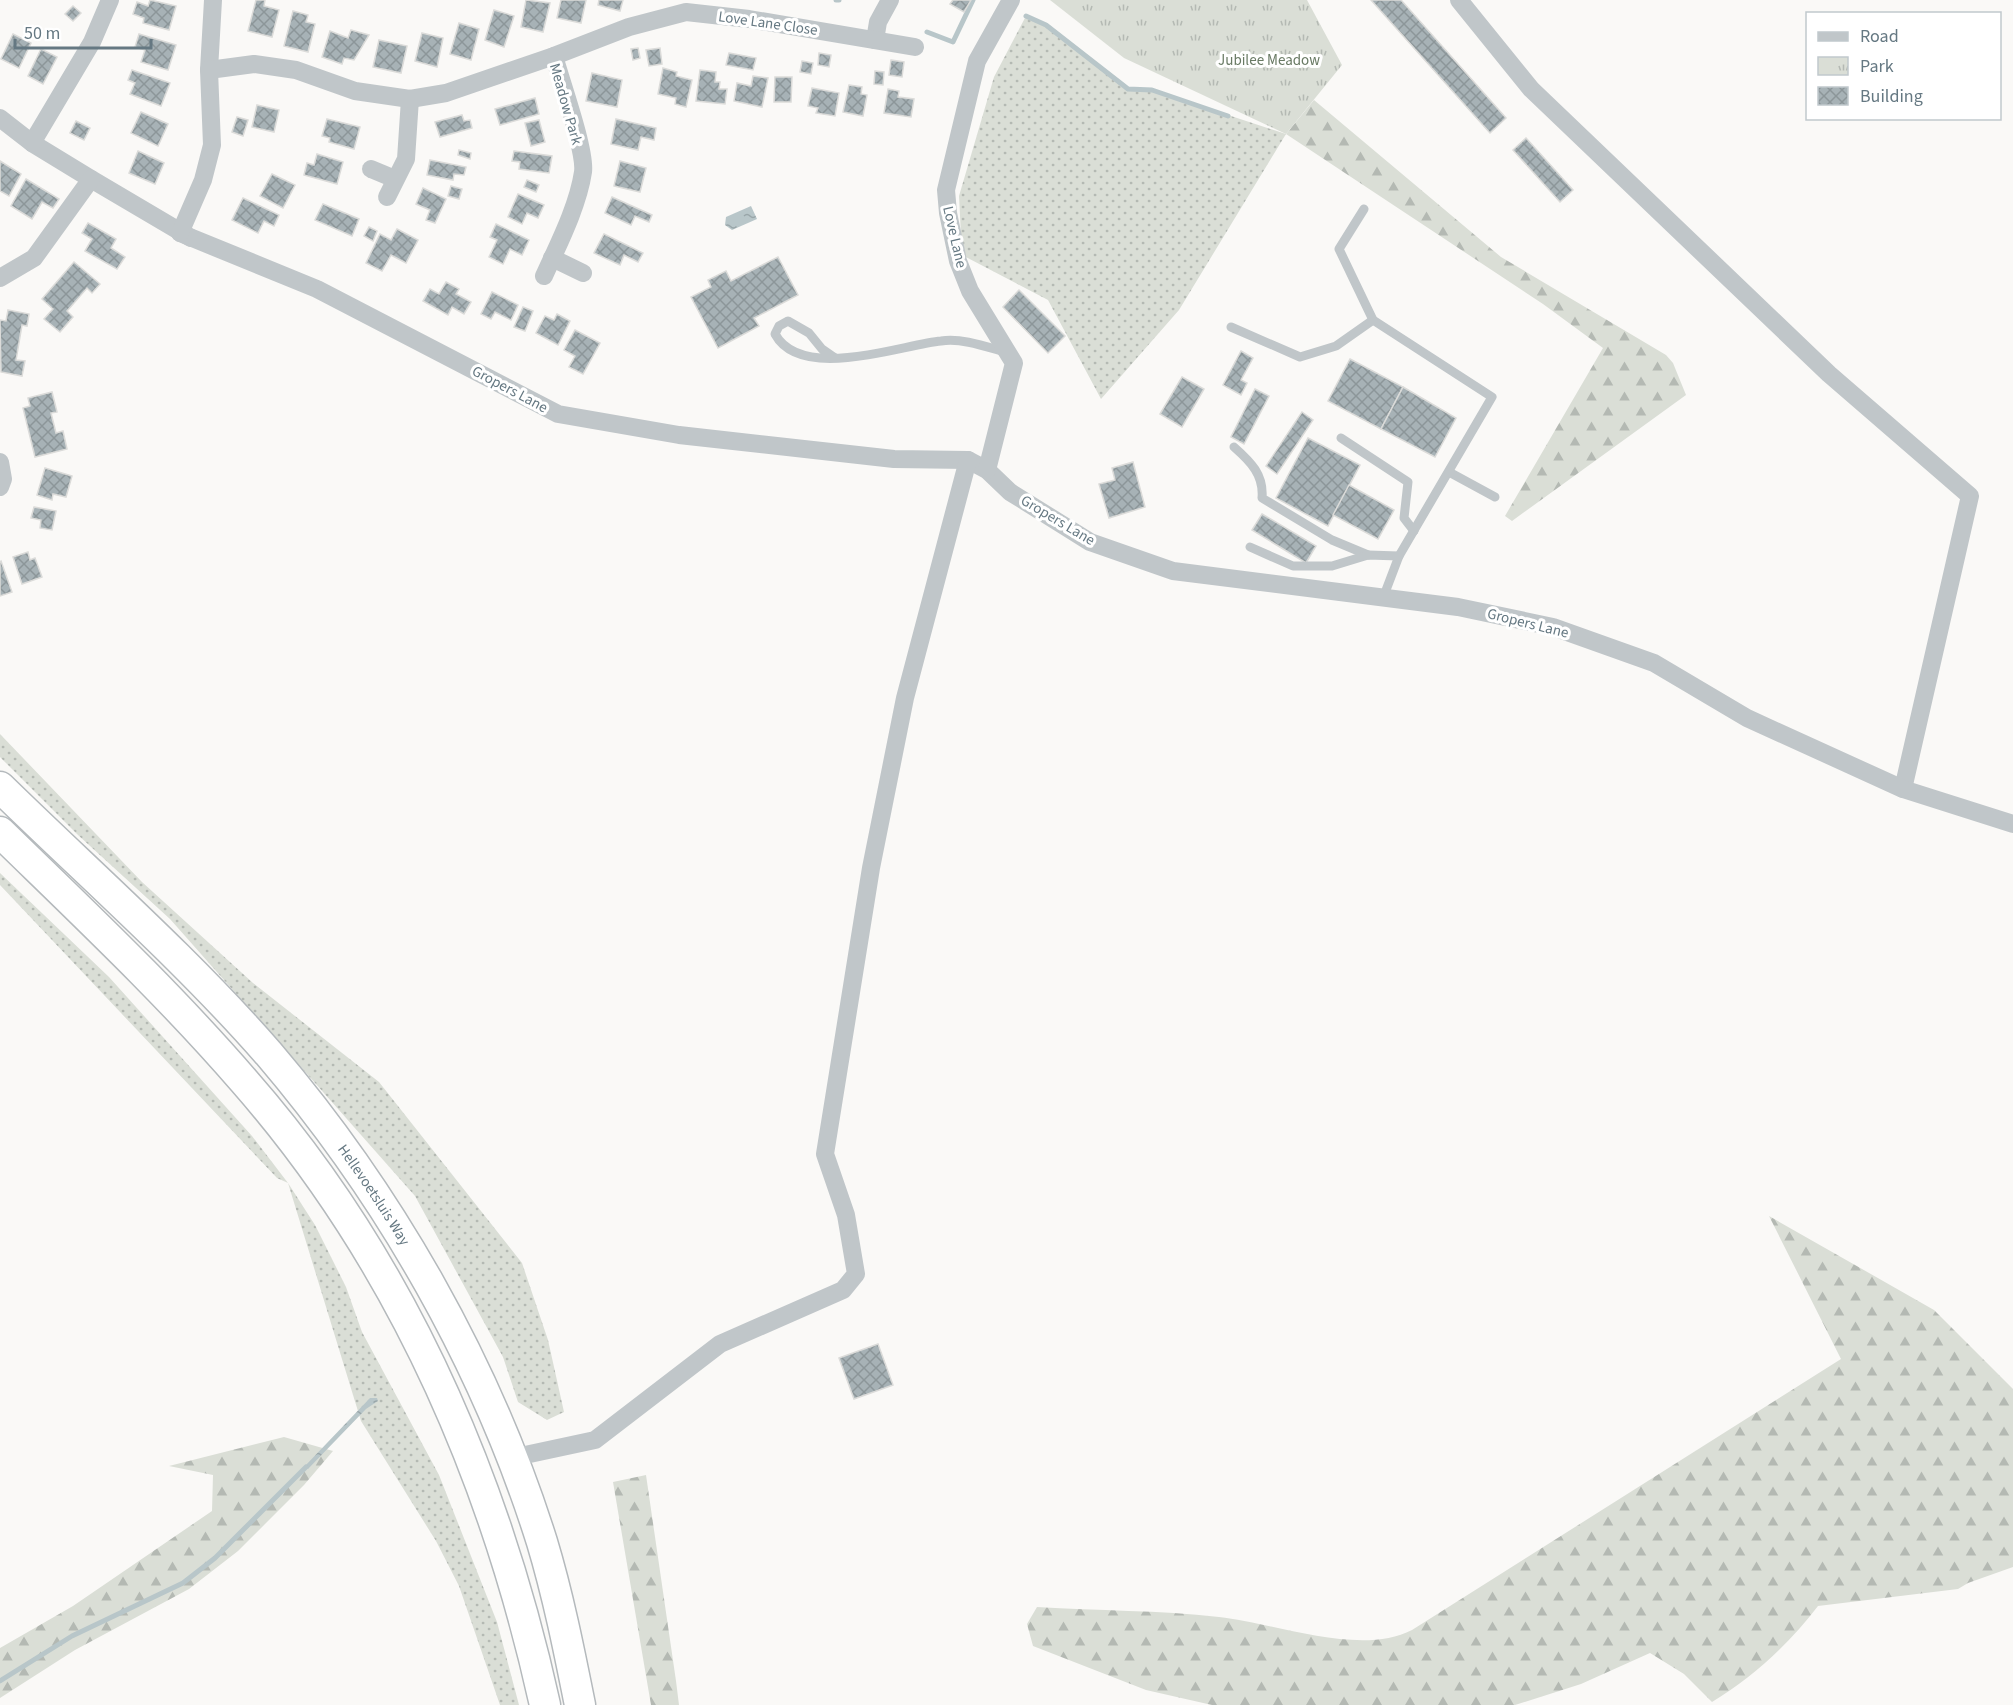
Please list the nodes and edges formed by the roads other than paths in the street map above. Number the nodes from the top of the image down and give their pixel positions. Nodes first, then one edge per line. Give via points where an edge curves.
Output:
1 (110, 0) edge
2 (213, 0) edge
3 (890, 0) edge
4 (1011, 0) edge
5 (1459, 0) edge
6 (875, 40) junction
7 (915, 47) dead end
8 (554, 56) junction
9 (209, 70) junction
10 (410, 99) junction
11 (0, 118) edge
12 (32, 142) junction
13 (371, 168) dead end
14 (91, 179) junction
15 (395, 179) junction
16 (387, 197) dead end
17 (1364, 209) dead end
18 (180, 233) junction
19 (235, 258) dead end
20 (552, 258) junction
21 (583, 273) dead end
22 (544, 276) dead end
23 (0, 278) edge
24 (1373, 320) junction
25 (1231, 327) dead end
26 (1007, 352) junction
27 (835, 358) junction
28 (1341, 438) dead end
29 (1234, 447) dead end
30 (968, 460) junction
31 (0, 462) edge
32 (987, 470) junction
33 (1449, 472) junction
34 (0, 487) edge
35 (1495, 497) dead end
36 (1414, 531) junction
37 (1250, 547) dead end
38 (1368, 555) junction
39 (1399, 556) junction
40 (1383, 598) junction
41 (0, 787) edge
42 (1903, 789) junction
43 (2013, 824) edge
44 (0, 832) edge
45 (512, 1458) junction
46 (545, 1705) edge
47 (580, 1705) edge

1 - 12 street via 92,42
2 - 9 street
3 - 6 street via 878,22
4 - 26 street, Love Lane via 977,61 946,190 958,261 970,291
5 - 42 street via 1531,90 1829,374 1970,496
6 - 7 street, Love Lane Close
6 - 8 street, Love Lane Close via 686,12 629,27
8 - 10 street, Meadow Park via 446,93
8 - 20 street, Meadow Park via 583,171
9 - 10 street, Meadow Park via 254,64 296,70 355,91
9 - 18 street via 212,145 203,180
10 - 15 street via 405,159
11 - 12 street
12 - 14 street
13 - 15 street
14 - 18 street
14 - 23 street via 34,258
15 - 16 street
17 - 24 lane via 1339,249
18 - 19 street
18 - 30 street, Gropers Lane via 317,289 558,414 679,435 894,459
20 - 21 street
20 - 22 street, Meadow Park
24 - 25 lane via 1336,346 1300,357
24 - 33 lane via 1492,397
26 - 27 lane via 959,340 941,340 858,358
26 - 32 street, Love Lane via 1014,363
27 - 27 lane via 790,350 780,344 775,334 788,321
28 - 36 lane via 1408,482 1404,518
29 - 38 lane via 1252,463 1263,483 1262,498 1332,540
30 - 32 street, Gropers Lane
30 - 45 street via 905,698 871,868 825,1154 846,1215 856,1274 843,1290 720,1344 595,1440
31 - 34 street
32 - 40 street, Gropers Lane via 1010,492 1090,542 1173,571
33 - 35 lane
33 - 36 lane
36 - 39 lane
37 - 38 lane via 1293,566 1332,566
38 - 39 lane
39 - 40 lane
40 - 42 street, Gropers Lane via 1458,607 1553,627 1654,663 1746,718
41 - 45 highway, Hellevoetsluis Way via 194,973 267,1052 329,1129 418,1264 478,1380
42 - 43 street, Gropers Lane
44 - 46 highway via 154,984 245,1082 321,1180 360,1239 422,1348 478,1471 513,1574
45 - 47 highway, Hellevoetsluis Way via 542,1543

